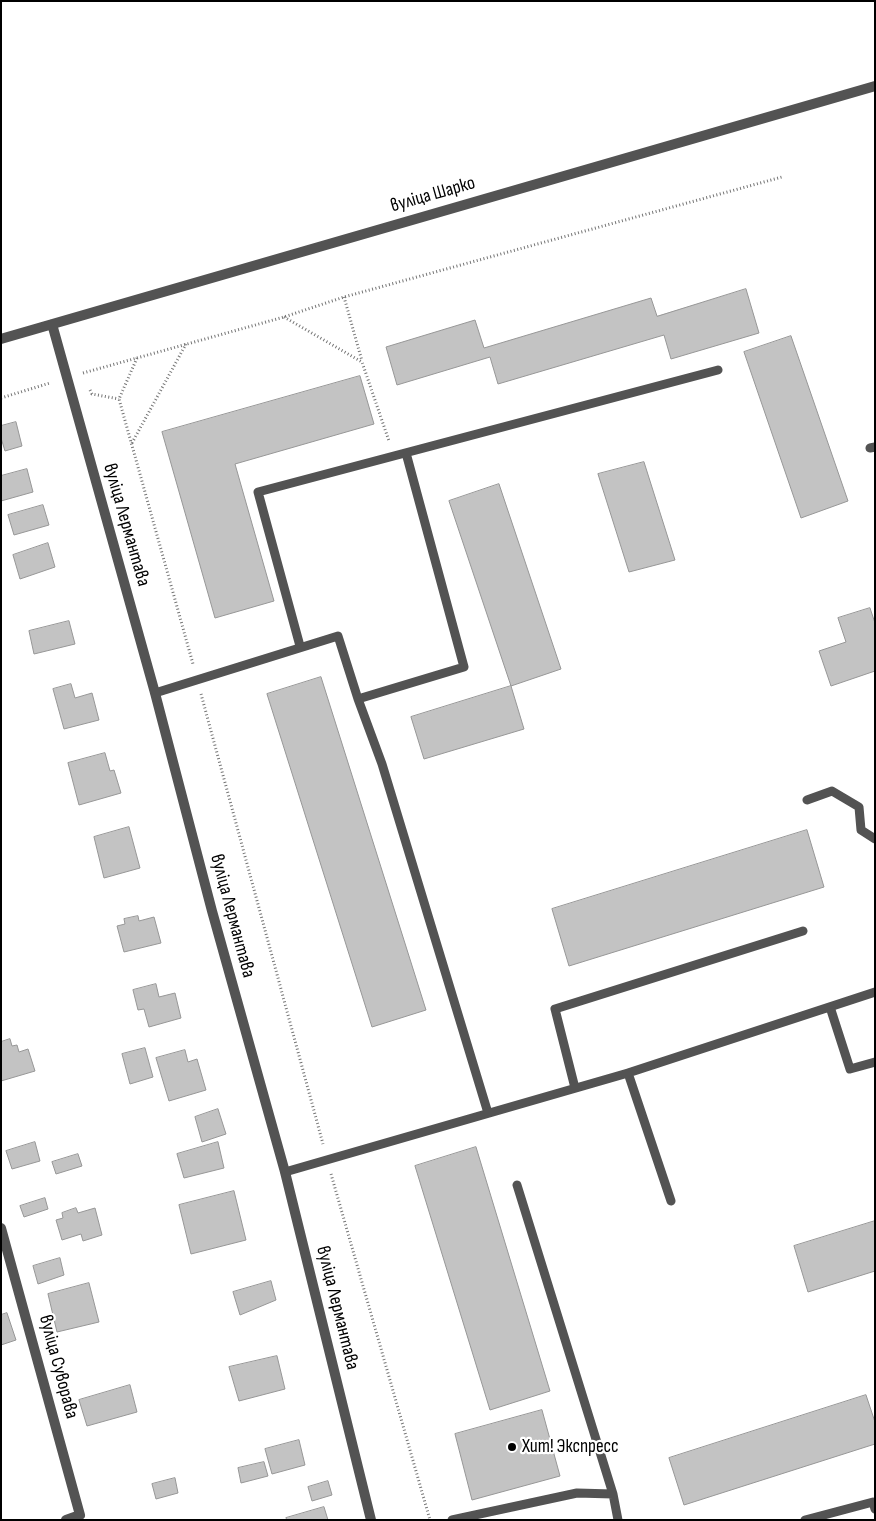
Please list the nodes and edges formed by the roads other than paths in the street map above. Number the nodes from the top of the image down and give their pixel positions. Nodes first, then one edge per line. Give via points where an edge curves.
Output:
1 (875, 86) edge
2 (52, 324) junction
3 (1, 339) edge
4 (718, 370) dead end
5 (406, 453) junction
6 (300, 646) junction
7 (155, 693) junction
8 (358, 699) junction
9 (807, 800) dead end
10 (875, 839) edge
11 (803, 931) dead end
12 (875, 992) edge
13 (830, 1007) junction
14 (875, 1062) edge
15 (628, 1072) junction
16 (575, 1088) junction
17 (488, 1113) junction
18 (285, 1172) junction
19 (517, 1185) dead end
20 (671, 1200) dead end
21 (1, 1228) edge
22 (613, 1494) junction
23 (875, 1510) edge
24 (66, 1520) edge
25 (371, 1520) edge
26 (452, 1520) edge
27 (618, 1520) edge
28 (805, 1520) edge

1 - 2 street, вуліца Шарко
2 - 3 street, вуліца Шарко
2 - 7 street, вуліца Лермантава
4 - 5 lane
5 - 6 lane via 258,492
5 - 8 lane via 464,667
6 - 7 lane
6 - 8 lane via 338,636
7 - 18 street, вуліца Лермантава
8 - 17 lane via 382,764
9 - 10 lane via 832,791 859,807 861,830
11 - 16 lane via 555,1009
12 - 13 lane
13 - 14 lane via 850,1069
13 - 15 lane
15 - 16 lane
15 - 20 lane
16 - 17 lane
17 - 18 lane
18 - 25 street, вуліца Лермантава
19 - 22 lane
21 - 24 street, вуліца Суворава via 80,1515
22 - 26 lane via 577,1493
22 - 27 lane
23 - 28 lane via 873,1502

